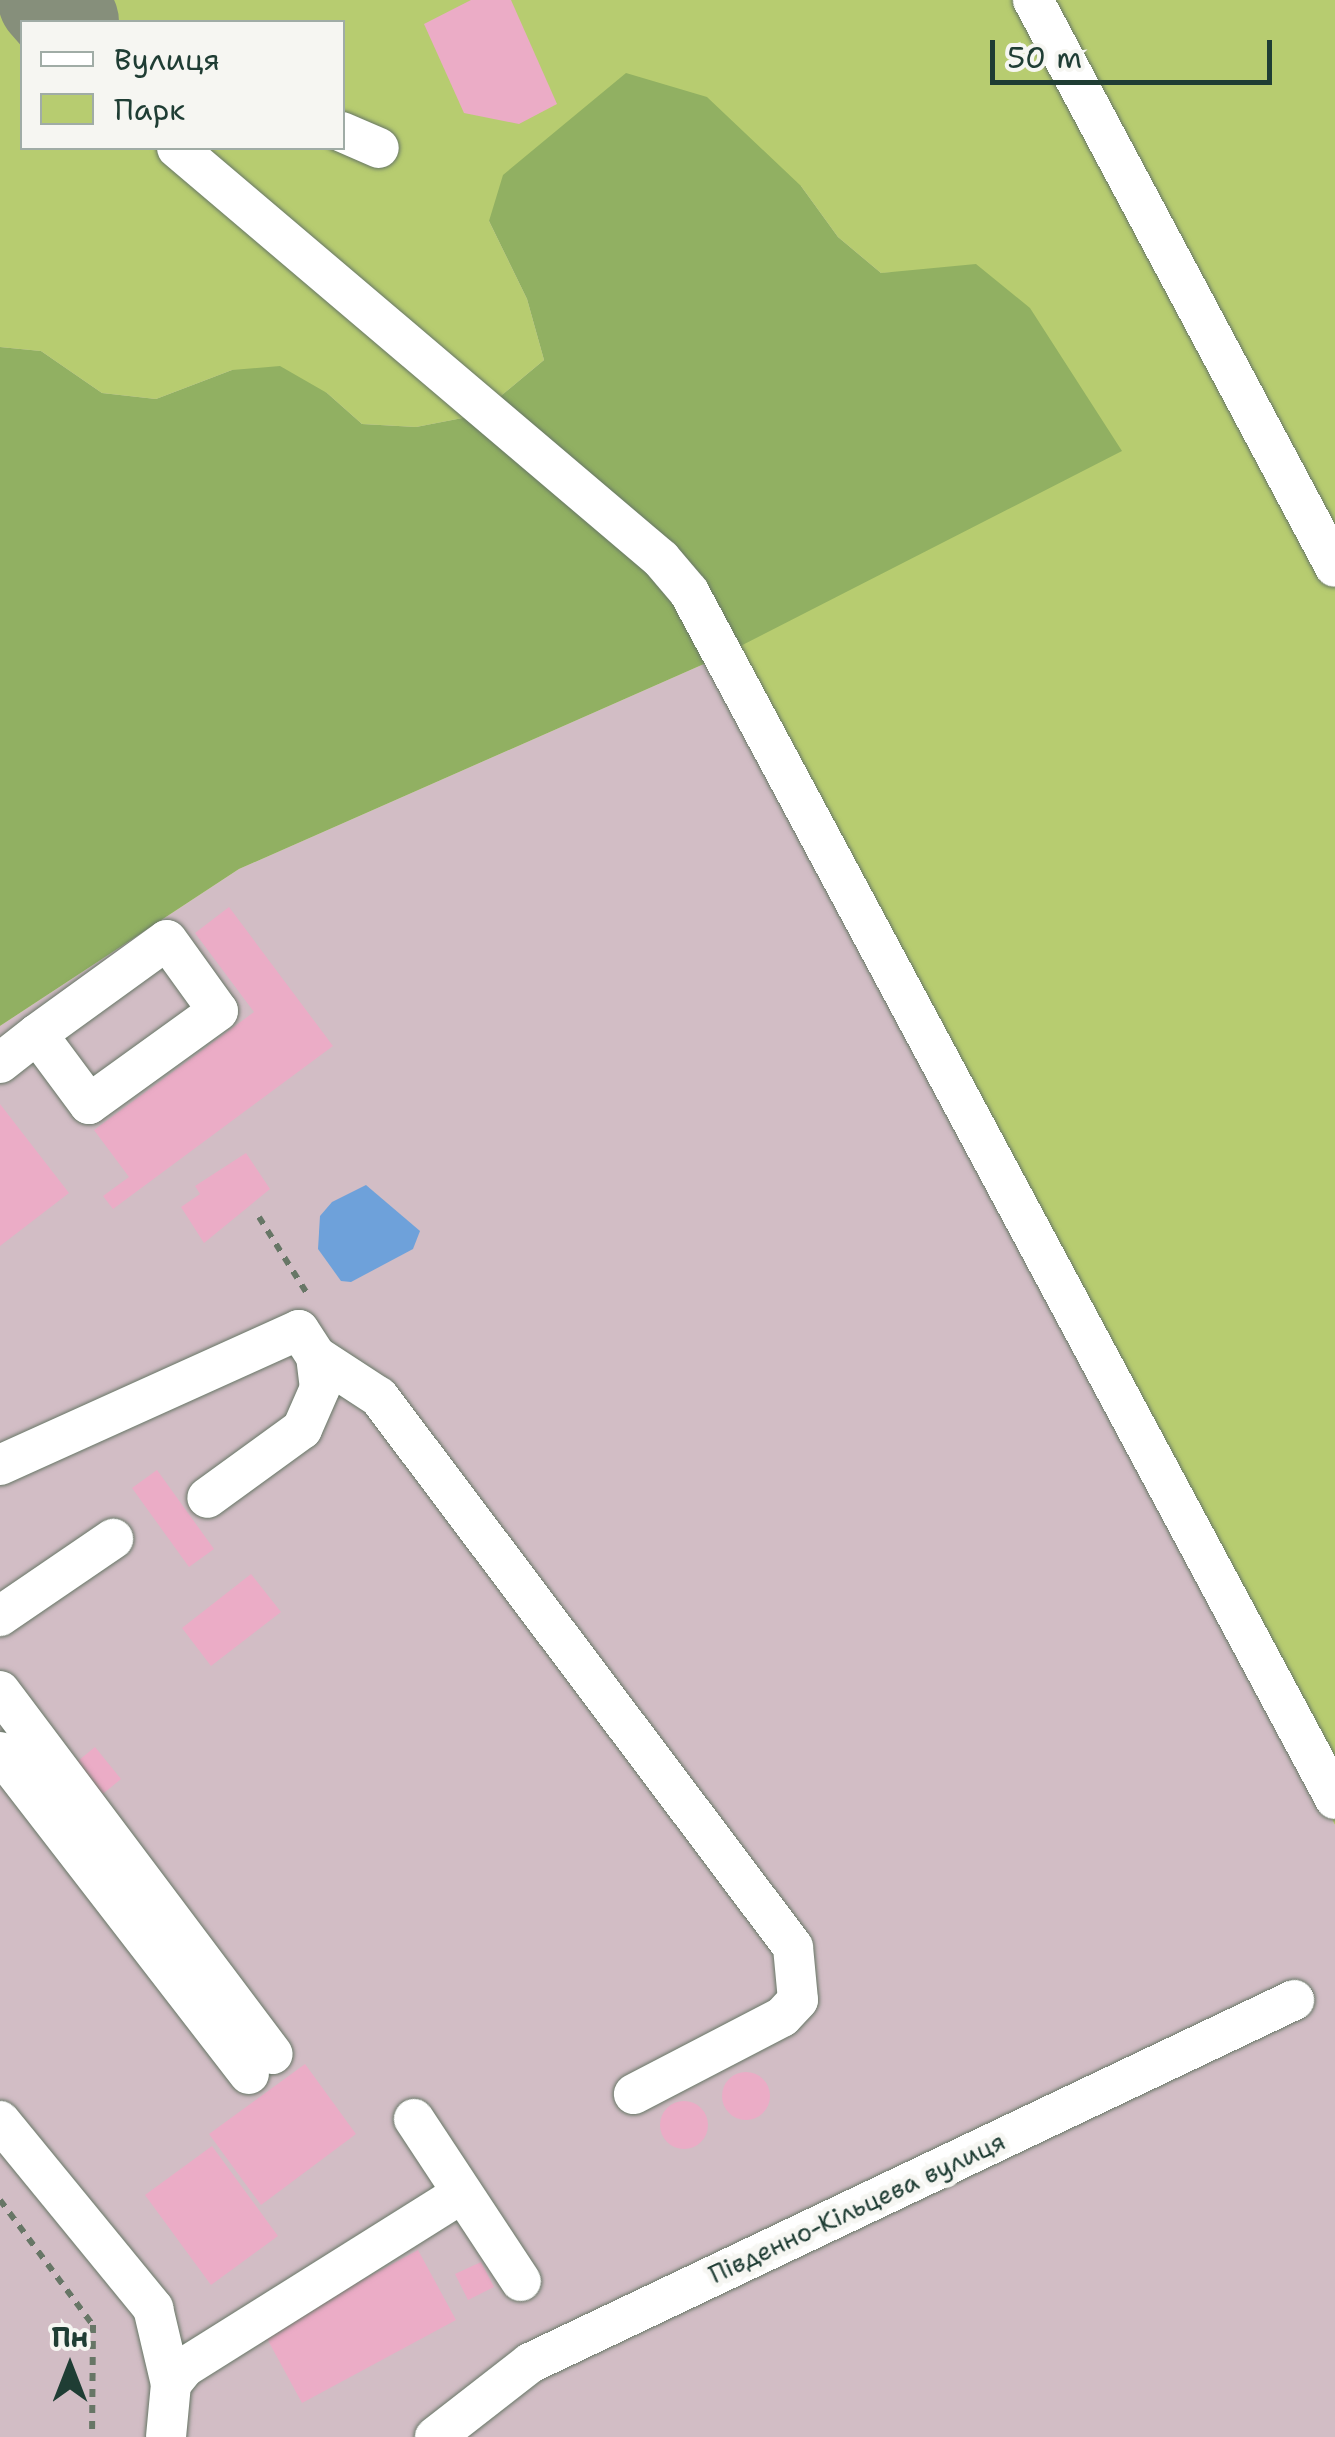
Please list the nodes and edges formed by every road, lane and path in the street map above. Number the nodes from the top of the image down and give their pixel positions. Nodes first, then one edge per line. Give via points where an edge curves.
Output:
1 (1034, 0) edge
2 (345, 133) edge
3 (379, 148) dead end
4 (179, 150) edge
5 (1335, 566) edge
6 (37, 1034) dead end
7 (0, 1063) edge
8 (259, 1217) dead end
9 (308, 1343) junction
10 (0, 1464) edge
11 (207, 1498) dead end
12 (114, 1539) dead end
13 (0, 1616) edge
14 (0, 1691) edge
15 (0, 1752) edge
16 (1335, 1799) edge
17 (1294, 2000) dead end
18 (634, 2094) dead end
19 (414, 2119) dead end
20 (0, 2121) edge
21 (462, 2193) junction
22 (0, 2200) edge
23 (522, 2281) dead end
24 (172, 2384) junction
25 (92, 2437) edge
26 (166, 2437) edge
27 (435, 2437) edge

1 - 5 street
2 - 3 street
4 - 16 street via 661,559 690,592
6 - 7 street
8 - 9 path via 314,1304
9 - 10 street
9 - 11 street via 320,1388 302,1429
9 - 18 street via 379,1397 794,1947 798,2000 782,2018
12 - 13 street
14 - 15 street via 261,2064
17 - 27 street, Південно-Кільцева вулиця via 530,2363
19 - 21 street
20 - 24 street via 152,2308
21 - 23 street
21 - 24 street via 186,2368
22 - 25 path via 93,2324
24 - 26 street

